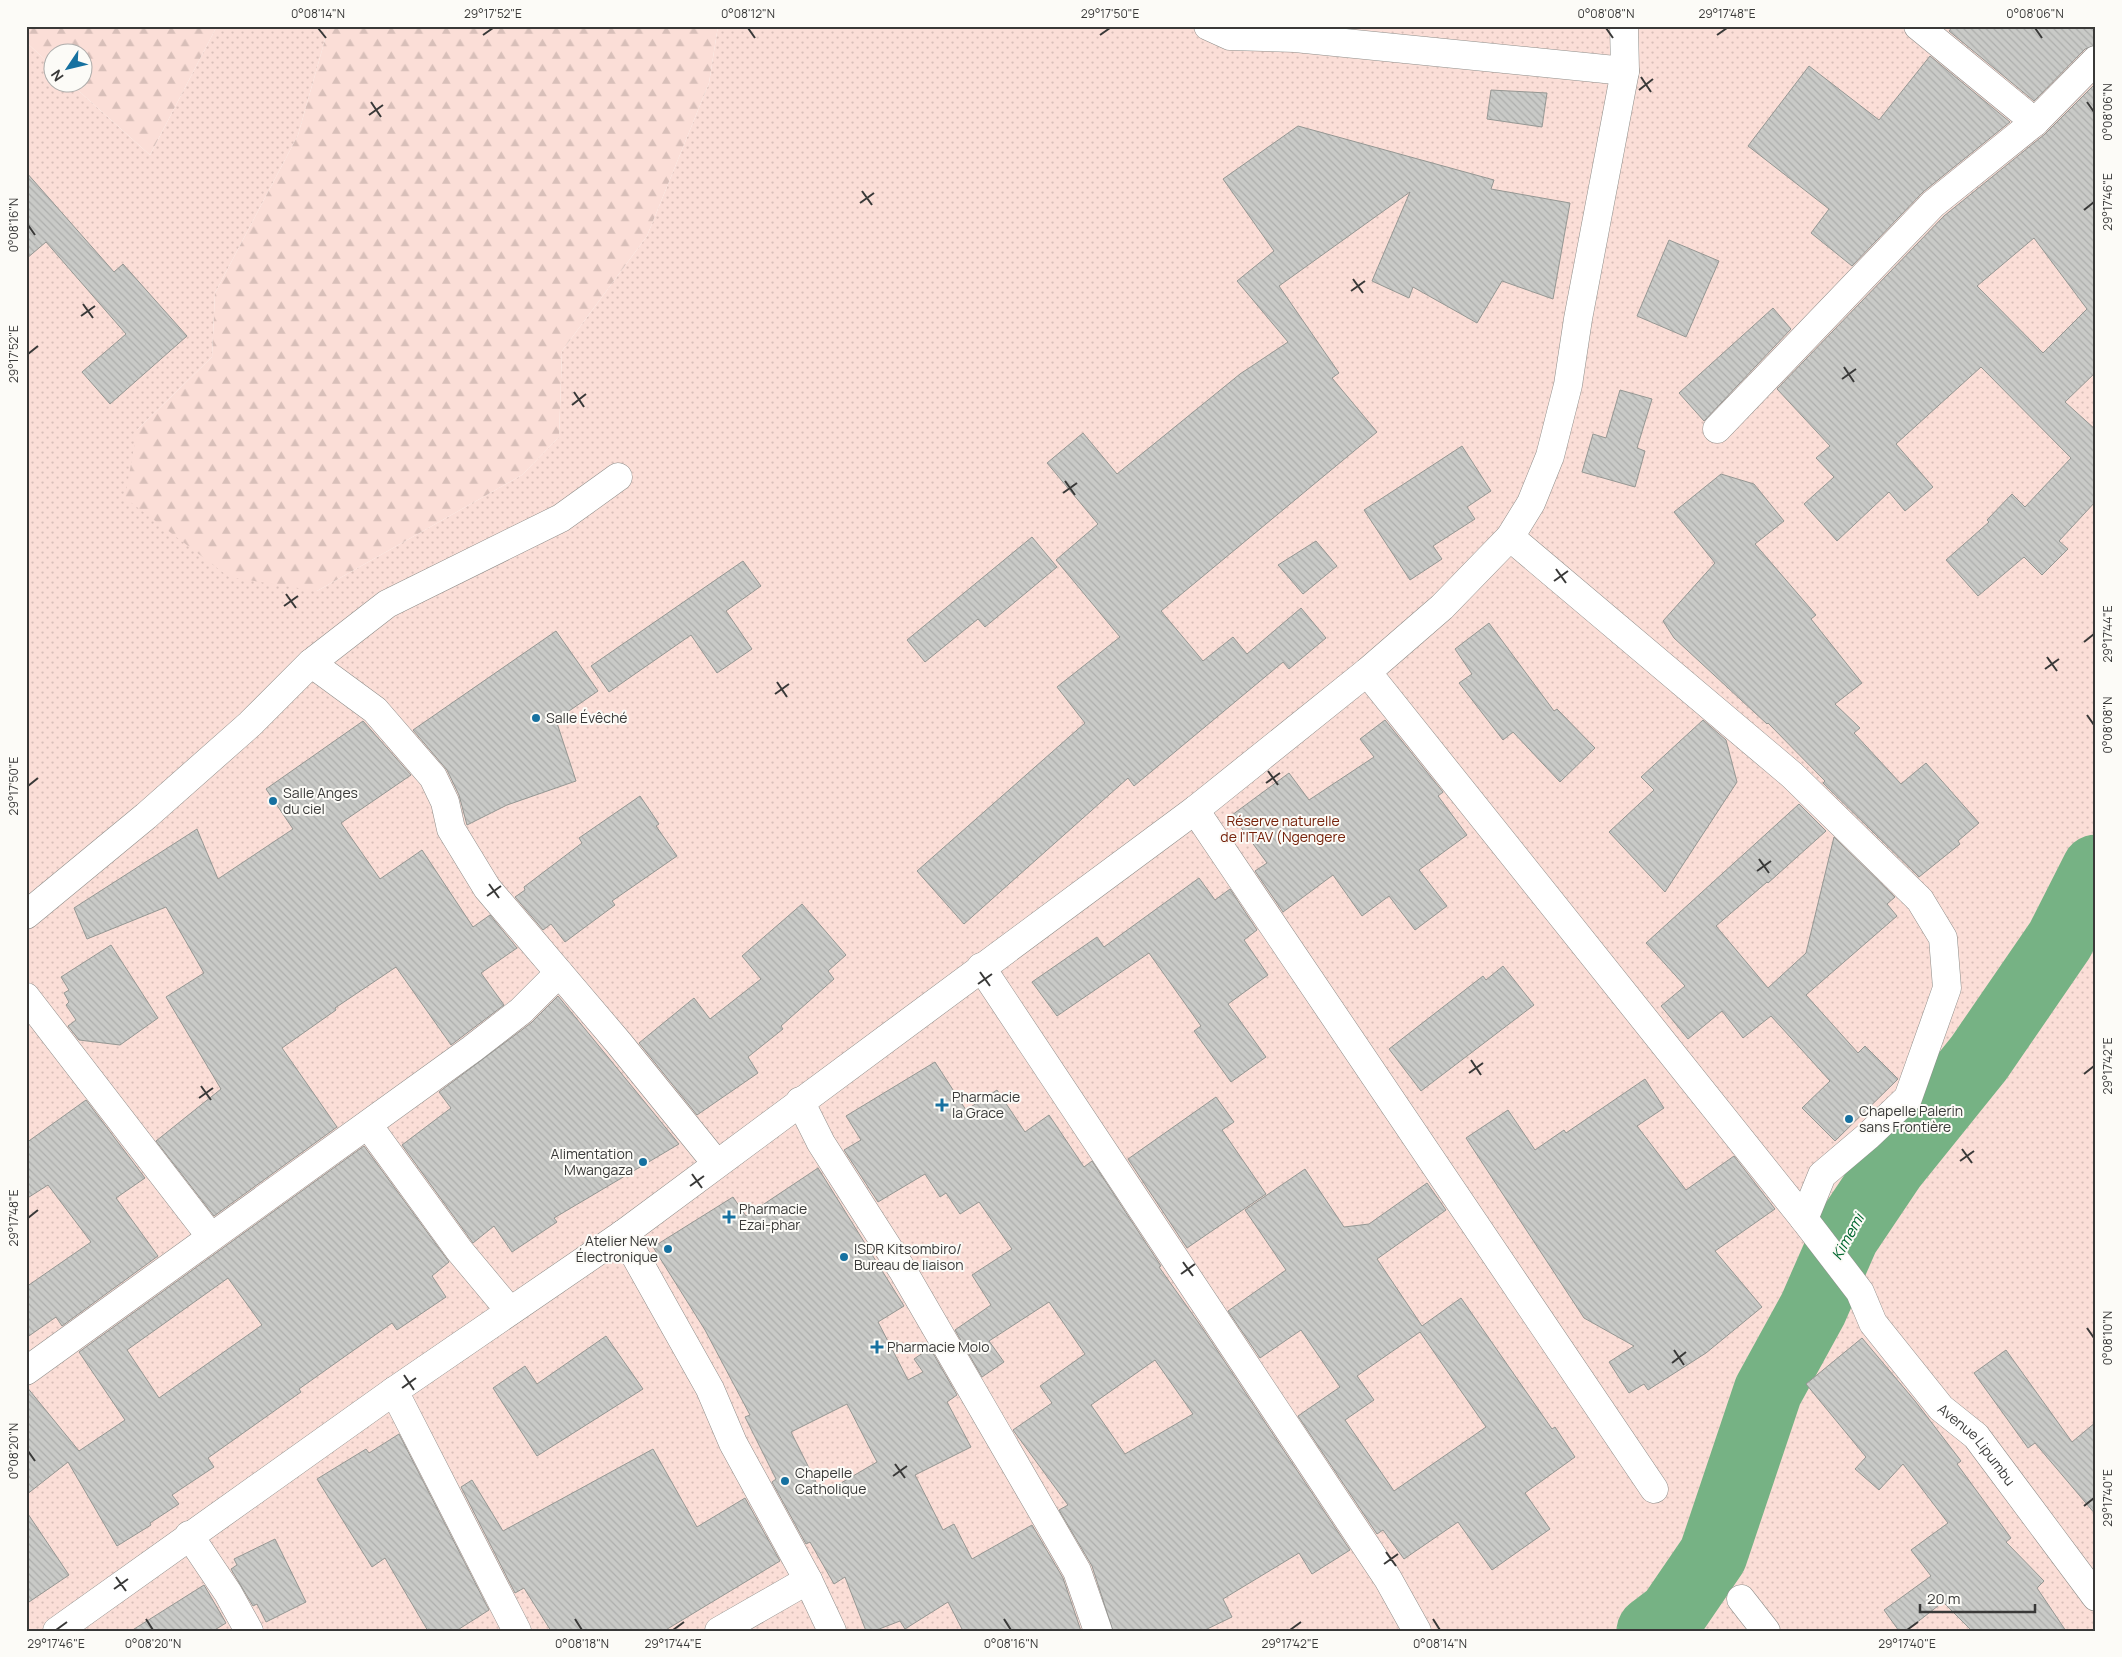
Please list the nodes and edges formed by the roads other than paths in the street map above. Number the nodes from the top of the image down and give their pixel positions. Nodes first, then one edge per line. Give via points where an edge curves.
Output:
1 (1208, 26) edge
2 (1624, 26) edge
3 (1918, 26) edge
4 (2096, 60) edge
5 (1624, 71) junction
6 (2035, 122) junction
7 (1717, 429) dead end
8 (618, 477) dead end
9 (1510, 537) junction
10 (311, 663) junction
11 (1367, 672) junction
12 (1195, 810) junction
13 (26, 915) edge
14 (981, 967) junction
15 (559, 973) junction
16 (26, 997) edge
17 (800, 1101) junction
18 (368, 1125) junction
19 (716, 1163) junction
20 (1804, 1219) junction
21 (623, 1234) junction
22 (211, 1237) junction
23 (510, 1311) junction
24 (26, 1371) edge
25 (394, 1391) junction
26 (1654, 1489) dead end
27 (189, 1535) junction
28 (808, 1580) junction
29 (2096, 1597) edge
30 (1741, 1599) dead end
31 (57, 1631) edge
32 (249, 1631) edge
33 (517, 1631) edge
34 (719, 1631) edge
35 (832, 1631) edge
36 (1098, 1631) edge
37 (1417, 1631) edge
38 (1766, 1631) edge

1 - 5 street via 1230,36 1295,38
2 - 5 street
3 - 6 street
4 - 6 street
5 - 9 street via 1568,385 1550,456 1531,503
6 - 7 street via 1933,204
8 - 10 street via 561,518 387,604
9 - 11 street via 1442,607
9 - 20 street via 1792,775 1920,900 1943,938 1947,988 1908,1098 1822,1174
10 - 13 street via 146,816
10 - 15 street via 375,710 433,777 445,802 451,829 487,888
11 - 12 street
11 - 20 street, Avenue Lipumbu
12 - 14 street
12 - 26 street
14 - 17 street
14 - 37 street via 1388,1579
15 - 18 street via 521,1011
15 - 19 street
16 - 22 street
17 - 19 street
17 - 36 street via 1077,1571
18 - 22 street
18 - 23 street via 458,1250
19 - 21 street
20 - 29 street, Avenue Lipumbu via 1860,1292 1873,1323 1941,1408 1976,1436
21 - 23 street
21 - 28 street via 710,1389 733,1444
22 - 24 street
23 - 25 street
25 - 27 street
25 - 33 street
27 - 31 street
27 - 32 street
28 - 34 street
28 - 35 street
30 - 38 street

